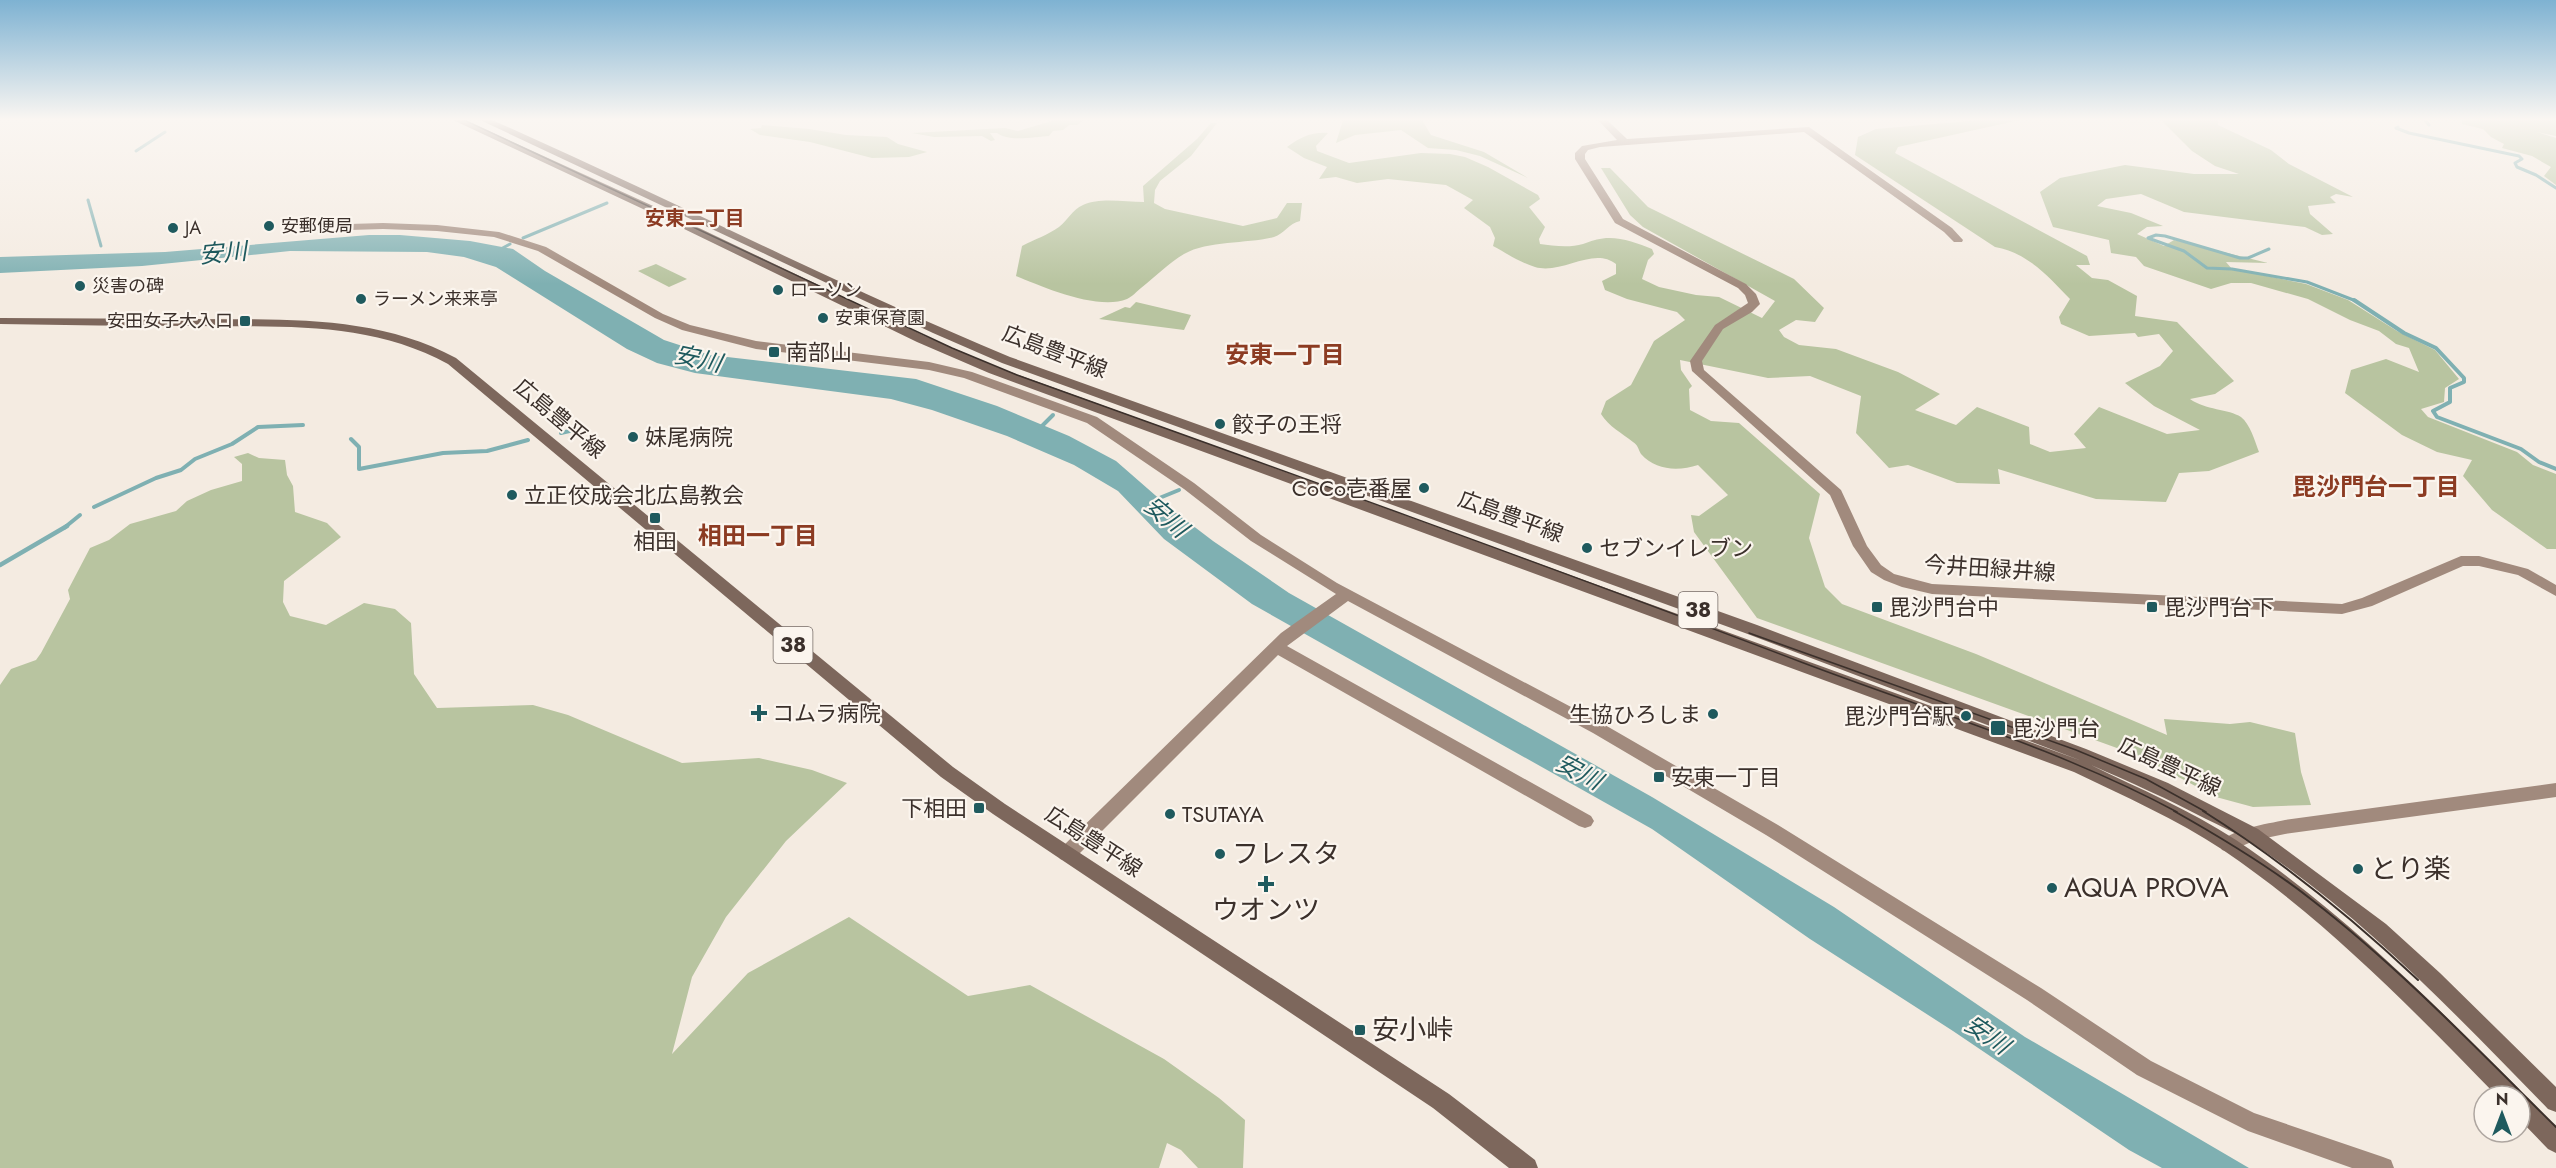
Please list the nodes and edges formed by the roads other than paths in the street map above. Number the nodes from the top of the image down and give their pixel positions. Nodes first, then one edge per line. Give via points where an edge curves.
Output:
1 (576, 175) edge
2 (605, 175) edge
3 (1589, 175) edge
4 (1870, 175) edge
5 (316, 228) dead end
6 (1958, 240) dead end
7 (0, 321) edge
8 (2556, 591) edge
9 (1343, 596) junction
10 (1279, 644) junction
11 (2556, 790) edge
12 (1584, 821) dead end
13 (2252, 834) junction
14 (2228, 844) junction
15 (1067, 854) junction
16 (2499, 1084) edge
17 (2556, 1102) edge
18 (2532, 1117) edge
19 (2556, 1142) edge
20 (1527, 1168) edge
21 (2383, 1168) edge

1 - 14 main road, 広島豊平線 / 38 via 993,370 2080,767
2 - 13 main road, 広島豊平線 / 38 via 1006,360 1751,629 2080,753 2162,788
3 - 8 street, 今井田緑井線 via 1614,215 1631,229 1742,286 1750,294 1754,304 1719,327 1696,361 1698,371 1836,493 1863,554 1884,576 1932,589 2342,609 2461,561 2479,561 2523,572
4 - 6 street
5 - 9 street via 383,226 495,234 542,249 686,328 756,345 929,366 968,375 1092,420
7 - 15 main road, 広島豊平線 / 38 via 314,324 376,332 428,348 452,361 931,759
9 - 10 street
9 - 21 street via 1599,729 1772,830 2034,994 2144,1068 2248,1121
10 - 12 street
10 - 15 street
11 - 13 street
13 - 14 street
13 - 17 main road, 広島豊平線 / 38 via 2379,930
14 - 16 main road, 広島豊平線 / 38 via 2348,935
15 - 20 main road, 広島豊平線 / 38 via 1441,1101
18 - 19 main road

